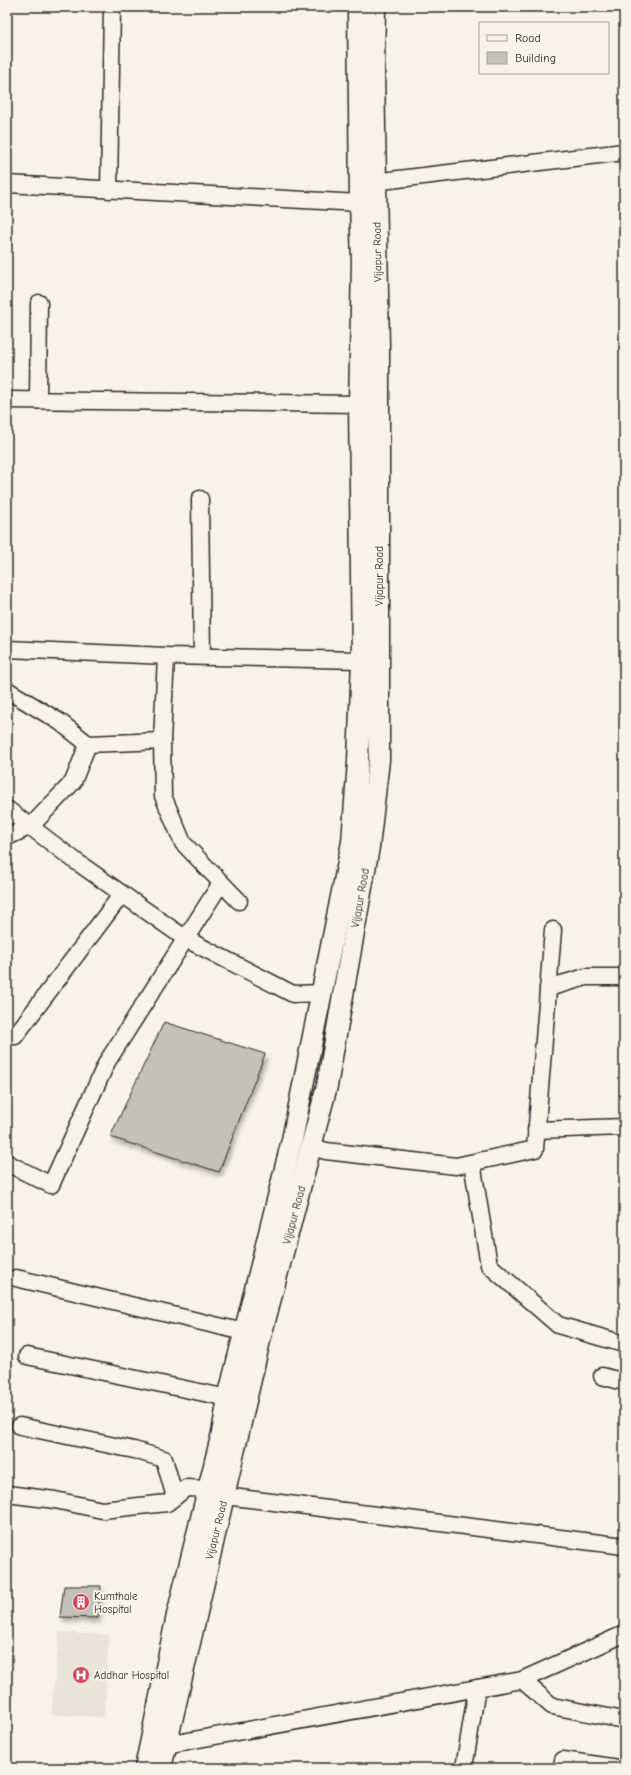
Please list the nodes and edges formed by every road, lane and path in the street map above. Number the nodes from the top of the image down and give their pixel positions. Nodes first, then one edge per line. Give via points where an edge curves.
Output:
1 (112, 7) edge
2 (358, 7) edge
3 (375, 7) edge
4 (624, 152) edge
5 (7, 184) edge
6 (365, 189) junction
7 (109, 190) junction
8 (39, 304) dead end
9 (7, 400) edge
10 (38, 400) junction
11 (359, 404) junction
12 (200, 499) dead end
13 (7, 649) edge
14 (166, 656) junction
15 (202, 656) junction
16 (362, 660) junction
17 (7, 690) edge
18 (162, 740) junction
19 (88, 744) junction
20 (7, 809) edge
21 (31, 826) junction
22 (7, 837) edge
23 (222, 883) junction
24 (122, 894) junction
25 (239, 901) dead end
26 (553, 930) dead end
27 (186, 939) junction
28 (624, 977) edge
29 (548, 988) junction
30 (322, 993) junction
31 (7, 1035) edge
32 (624, 1127) edge
33 (536, 1130) junction
34 (312, 1147) junction
35 (7, 1163) edge
36 (472, 1163) junction
37 (16, 1278) dead end
38 (244, 1332) junction
39 (624, 1344) edge
40 (27, 1356) dead end
41 (602, 1376) dead end
42 (624, 1382) edge
43 (228, 1398) junction
44 (20, 1426) dead end
45 (216, 1492) junction
46 (7, 1494) edge
47 (175, 1497) junction
48 (624, 1546) edge
49 (624, 1634) edge
50 (522, 1680) junction
51 (477, 1688) junction
52 (624, 1720) edge
53 (159, 1744) junction
54 (145, 1768) edge
55 (161, 1768) edge
56 (464, 1768) edge
57 (562, 1768) edge
58 (618, 1768) edge

1 - 7 street
2 - 6 main road, Vijapur Road
3 - 6 main road, Vijapur Road via 374,71
4 - 6 street
5 - 7 street
6 - 7 street
6 - 11 main road, Vijapur Road
6 - 34 main road, Vijapur Road via 379,348 379,760 367,854 327,1086
8 - 10 street
9 - 10 street
10 - 11 street
11 - 16 main road, Vijapur Road
12 - 15 street
13 - 14 street
14 - 15 street
14 - 18 street
15 - 16 street
16 - 30 main road, Vijapur Road via 352,842
17 - 19 street via 60,722
18 - 19 street
18 - 23 street via 162,796 183,843
19 - 21 street via 72,782
20 - 21 street
21 - 22 street
21 - 24 street
23 - 25 street
23 - 27 street
24 - 27 street
24 - 31 street via 15,1036
26 - 29 street
27 - 30 street via 293,994
27 - 35 street via 107,1062 51,1185
28 - 29 street via 586,977
29 - 33 street
30 - 38 main road, Vijapur Road via 292,1140
32 - 33 street
33 - 36 street via 536,1149
34 - 36 street via 456,1166
34 - 45 main road, Vijapur Road
36 - 39 street via 489,1265 558,1325
37 - 38 street
38 - 43 main road, Vijapur Road
40 - 43 street
41 - 42 street
43 - 45 main road, Vijapur Road
44 - 47 street via 134,1450 164,1459
45 - 47 street via 186,1488
45 - 48 street
45 - 53 main road, Vijapur Road via 177,1615
46 - 47 street via 55,1500 102,1510 167,1503
49 - 50 street
50 - 51 street
50 - 52 street via 552,1706
51 - 53 street
51 - 56 street
53 - 54 main road, Vijapur Road
53 - 55 main road, Vijapur Road
57 - 58 street via 563,1760

